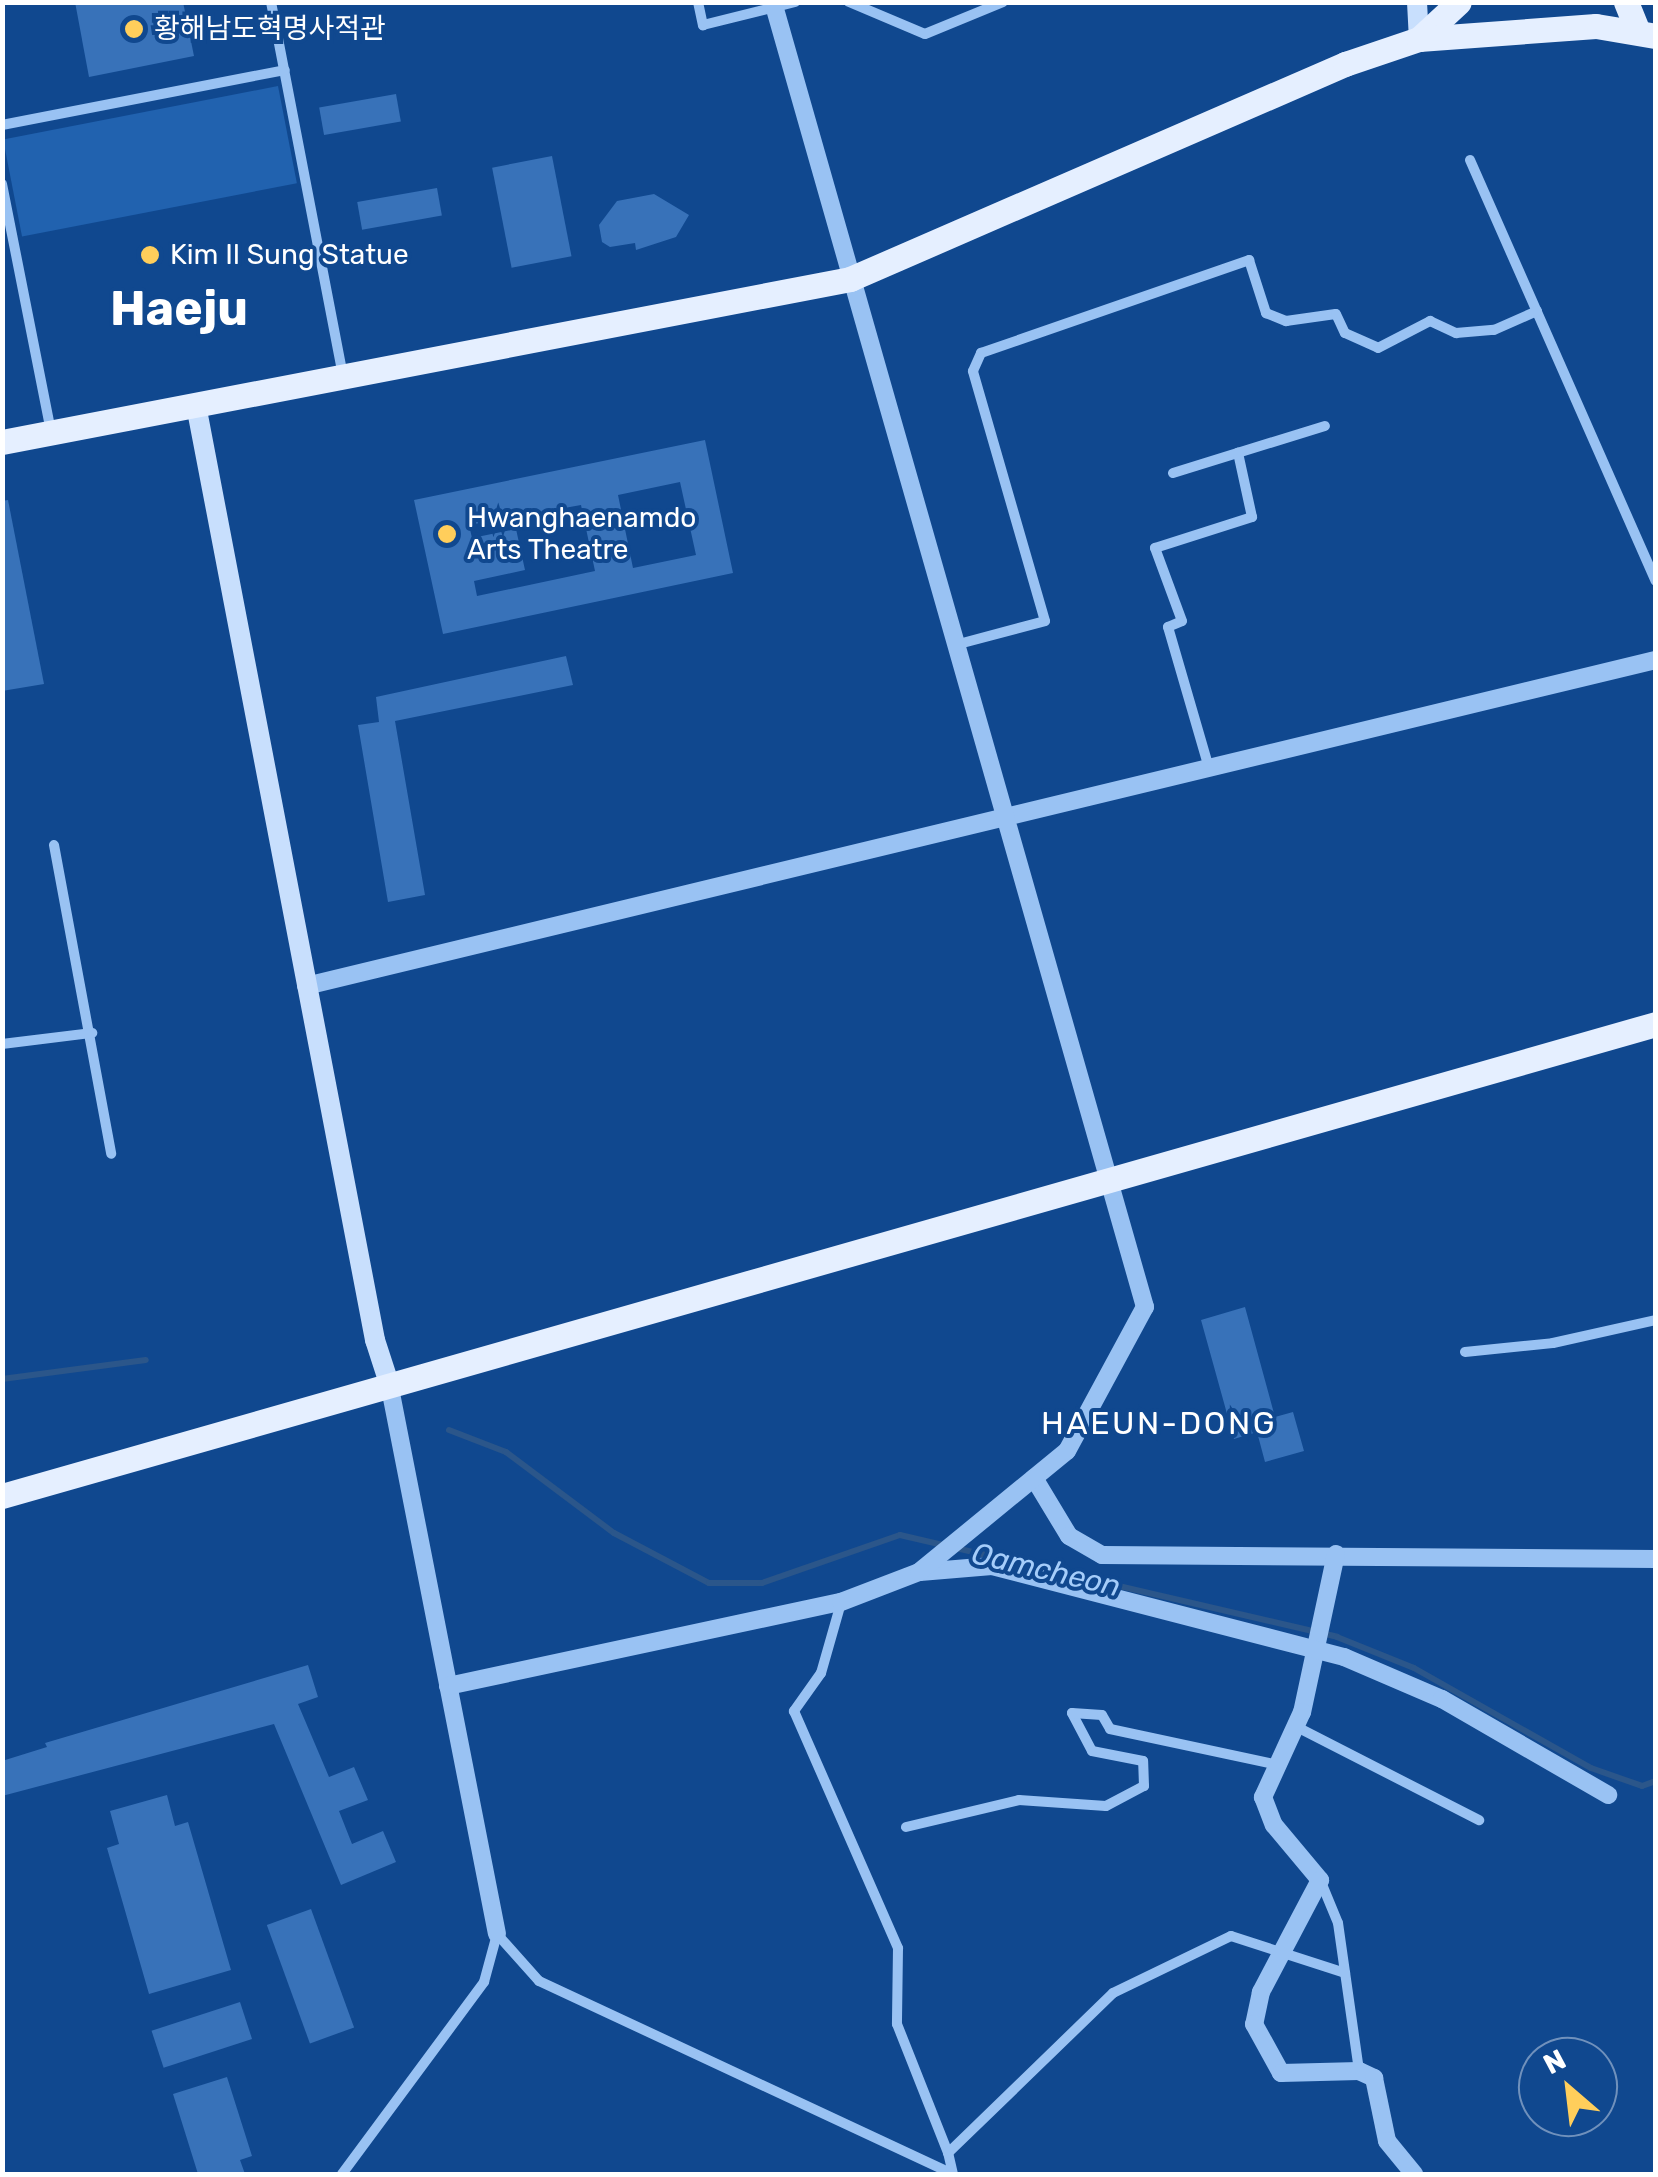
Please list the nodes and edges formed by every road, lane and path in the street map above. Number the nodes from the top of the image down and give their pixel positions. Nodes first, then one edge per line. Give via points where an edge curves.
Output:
1 (271, 2) edge
2 (698, 2) edge
3 (795, 2) edge
4 (849, 2) edge
5 (1004, 2) edge
6 (1418, 2) edge
7 (1459, 2) edge
8 (1626, 2) edge
9 (774, 5) edge
10 (1647, 34) edge
11 (1419, 39) junction
12 (285, 70) junction
13 (2, 125) edge
14 (1470, 160) dead end
15 (2, 184) edge
16 (850, 279) junction
17 (1537, 311) junction
18 (343, 377) junction
19 (196, 405) junction
20 (1325, 426) dead end
21 (52, 432) junction
22 (2, 442) edge
23 (1238, 453) junction
24 (1173, 473) dead end
25 (1656, 581) edge
26 (955, 645) junction
27 (1656, 660) edge
28 (1209, 768) junction
29 (1004, 814) junction
30 (54, 845) dead end
31 (306, 986) junction
32 (1656, 1024) edge
33 (92, 1033) junction
34 (2, 1044) edge
35 (110, 1154) dead end
36 (1106, 1180) junction
37 (1656, 1320) edge
38 (1465, 1352) dead end
39 (389, 1382) junction
40 (1034, 1478) junction
41 (2, 1496) edge
42 (1336, 1554) junction
43 (1656, 1558) edge
44 (919, 1572) junction
45 (841, 1602) junction
46 (1312, 1646) junction
47 (448, 1686) junction
48 (1295, 1726) junction
49 (1278, 1765) junction
50 (1608, 1795) dead end
51 (1479, 1820) dead end
52 (906, 1826) dead end
53 (1320, 1880) junction
54 (497, 1934) junction
55 (1281, 1954) junction
56 (1345, 1973) junction
57 (1359, 2071) junction
58 (948, 2154) junction
59 (342, 2174) edge
60 (952, 2174) edge
61 (1414, 2174) edge

1 - 12 street
2 - 9 street via 703,25
3 - 9 street
4 - 5 street via 925,34
6 - 11 main road
7 - 11 main road
8 - 10 main road
9 - 16 street
10 - 11 main road via 1578,27
11 - 16 main road via 1345,64
12 - 13 street
12 - 18 street
14 - 17 street
15 - 21 street
16 - 18 main road
16 - 26 street
17 - 25 street
17 - 26 street via 1494,330 1456,333 1430,322 1378,348 1346,333 1336,314 1286,321 1266,314 1249,260 981,353 972,371 1045,622
18 - 19 main road
19 - 21 main road
19 - 31 main road
20 - 23 street
21 - 22 main road
23 - 24 street
23 - 28 street via 1252,517 1155,548 1182,621 1168,627
26 - 29 street
27 - 28 street
28 - 29 street
29 - 31 street
29 - 36 street
30 - 33 street
31 - 39 main road
32 - 36 main road
33 - 34 street
33 - 35 street
36 - 39 main road
36 - 40 street via 1145,1307 1067,1451
37 - 38 street via 1553,1344
39 - 41 main road
39 - 47 street
40 - 42 street via 1069,1536 1102,1555 1246,1561
40 - 44 street
42 - 43 street
42 - 46 street
44 - 45 street
44 - 46 street via 992,1566
45 - 47 street
45 - 58 street via 821,1672 794,1711 898,1948 897,2024
46 - 48 street
46 - 50 street via 1442,1699
47 - 54 street
48 - 49 street
48 - 51 street
49 - 52 street via 1110,1729 1102,1715 1072,1713 1092,1751 1143,1762 1144,1786 1106,1806 1019,1800
49 - 53 street via 1263,1797 1274,1825
53 - 55 street
53 - 56 street via 1338,1923
54 - 59 street via 484,1982
54 - 60 street via 539,1981
55 - 56 street
55 - 57 street via 1254,2024 1264,2051 1281,2073
55 - 58 street via 1232,1936 1113,1993
56 - 57 street
57 - 61 street via 1374,2078 1387,2141
58 - 60 street

